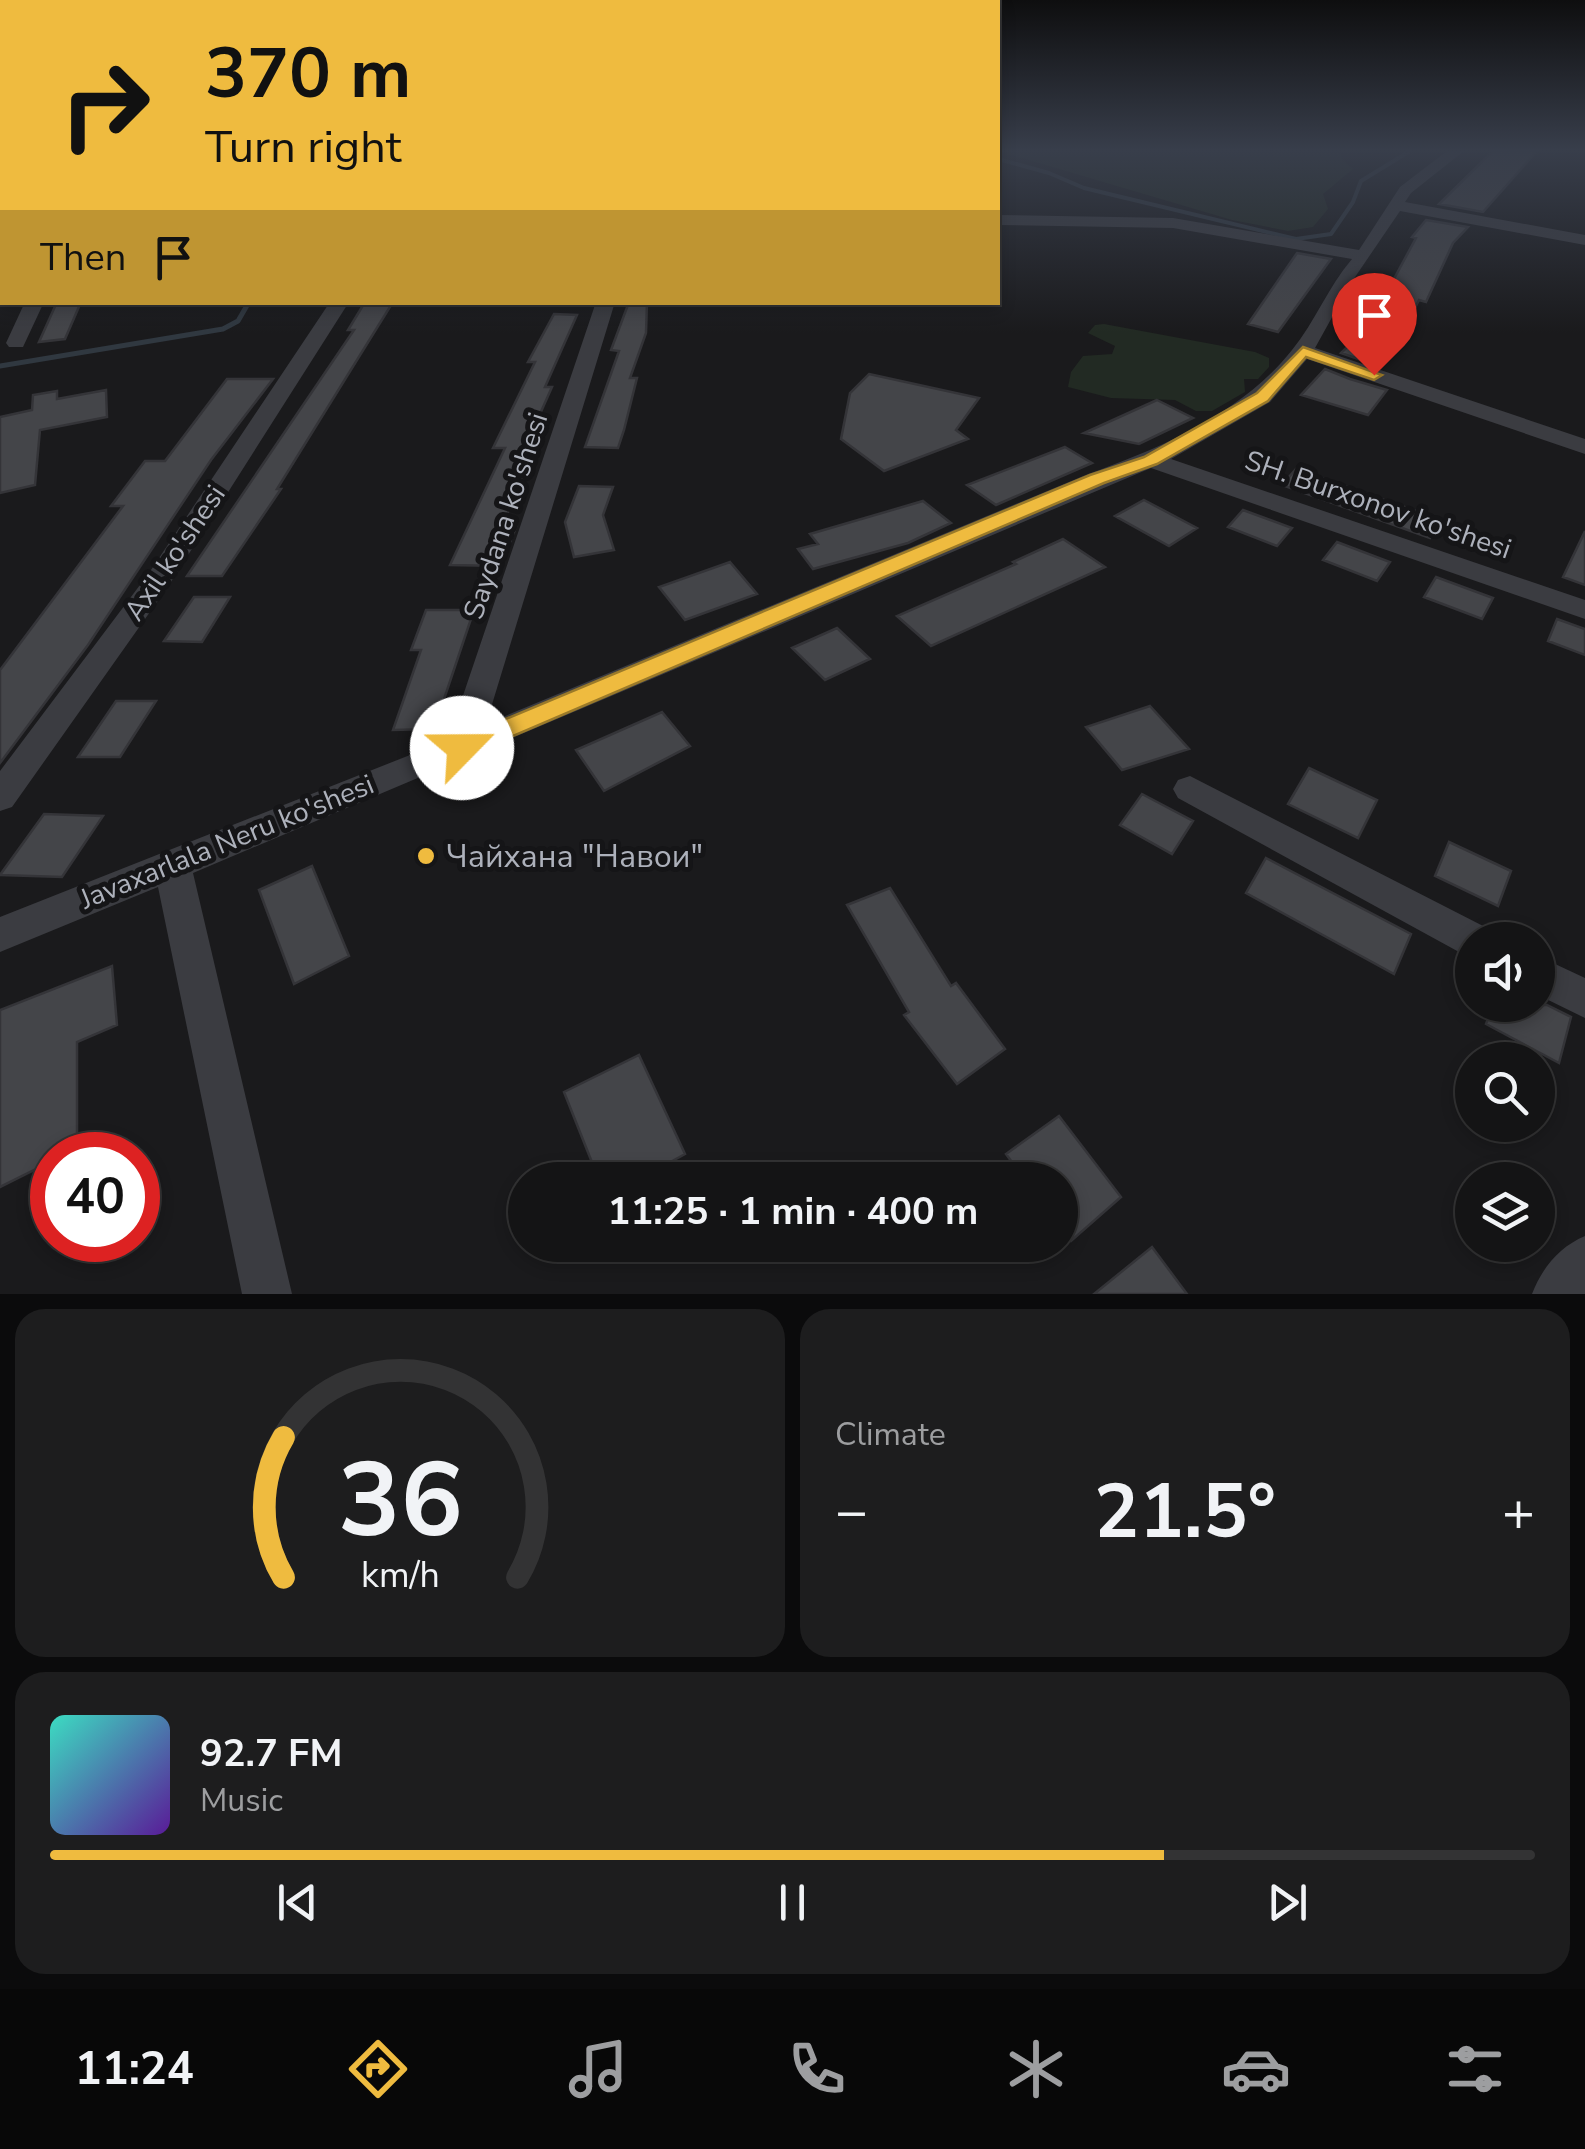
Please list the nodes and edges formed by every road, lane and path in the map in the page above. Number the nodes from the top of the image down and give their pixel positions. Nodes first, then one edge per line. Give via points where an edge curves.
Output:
1 (1392, 211) edge
2 (1430, 211) edge
3 (1000, 220) edge
4 (1585, 240) edge
5 (1364, 256) junction
6 (34, 305) edge
7 (338, 305) edge
8 (605, 305) edge
9 (16, 343) dead end
10 (1303, 351) junction
11 (1585, 447) edge
12 (1151, 460) junction
13 (1585, 610) edge
14 (462, 748) junction
15 (1190, 789) dead end
16 (0, 797) edge
17 (172, 864) junction
18 (1455, 930) edge
19 (0, 935) edge
20 (1555, 983) edge
21 (1585, 1000) edge
22 (1585, 1261) edge
23 (266, 1294) edge
24 (1558, 1294) edge

1 - 5 street, Javaxarlala Neru ko'shesi
2 - 4 street
3 - 5 street via 1174,223
5 - 10 street, Javaxarlala Neru ko'shesi
6 - 9 street
7 - 16 street, Axil ko'shesi via 160,579
8 - 14 street, Saydana ko'shesi
10 - 11 street
10 - 12 street, Javaxarlala Neru ko'shesi via 1262,397
12 - 13 street, SH. Burxonov ko'shesi
12 - 14 street, Javaxarlala Neru ko'shesi
14 - 17 street, Javaxarlala Neru ko'shesi
15 - 18 street
17 - 19 street, Javaxarlala Neru ko'shesi
17 - 23 street
20 - 21 street
22 - 24 street

